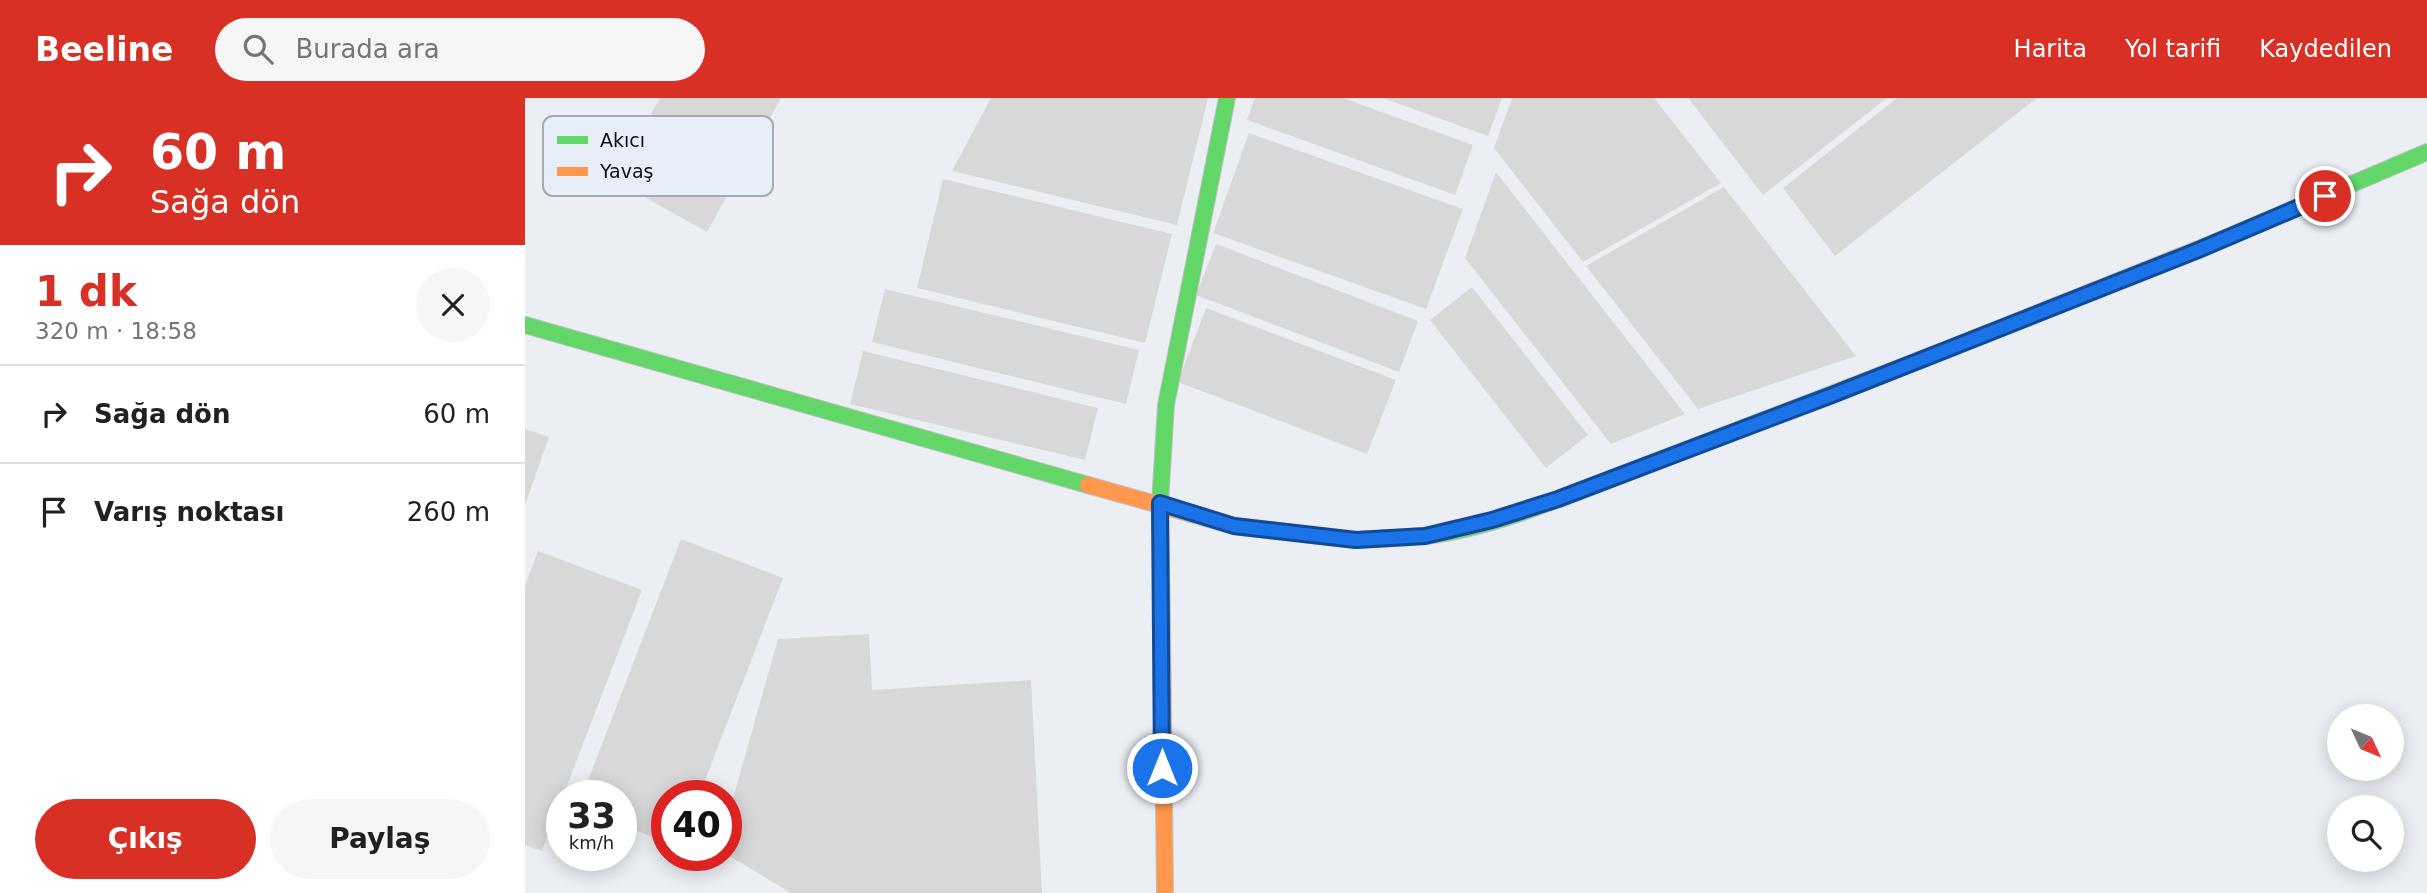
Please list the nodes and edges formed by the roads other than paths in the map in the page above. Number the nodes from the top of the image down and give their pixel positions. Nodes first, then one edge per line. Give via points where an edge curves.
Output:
1 (1227, 98) edge
2 (2427, 152) edge
3 (525, 325) edge
4 (1160, 503) junction
5 (1165, 893) edge

1 - 4 street via 1166,405
2 - 4 street via 2196,251 1832,395 1492,520 1425,536 1356,540 1234,526
3 - 4 street
4 - 5 street

